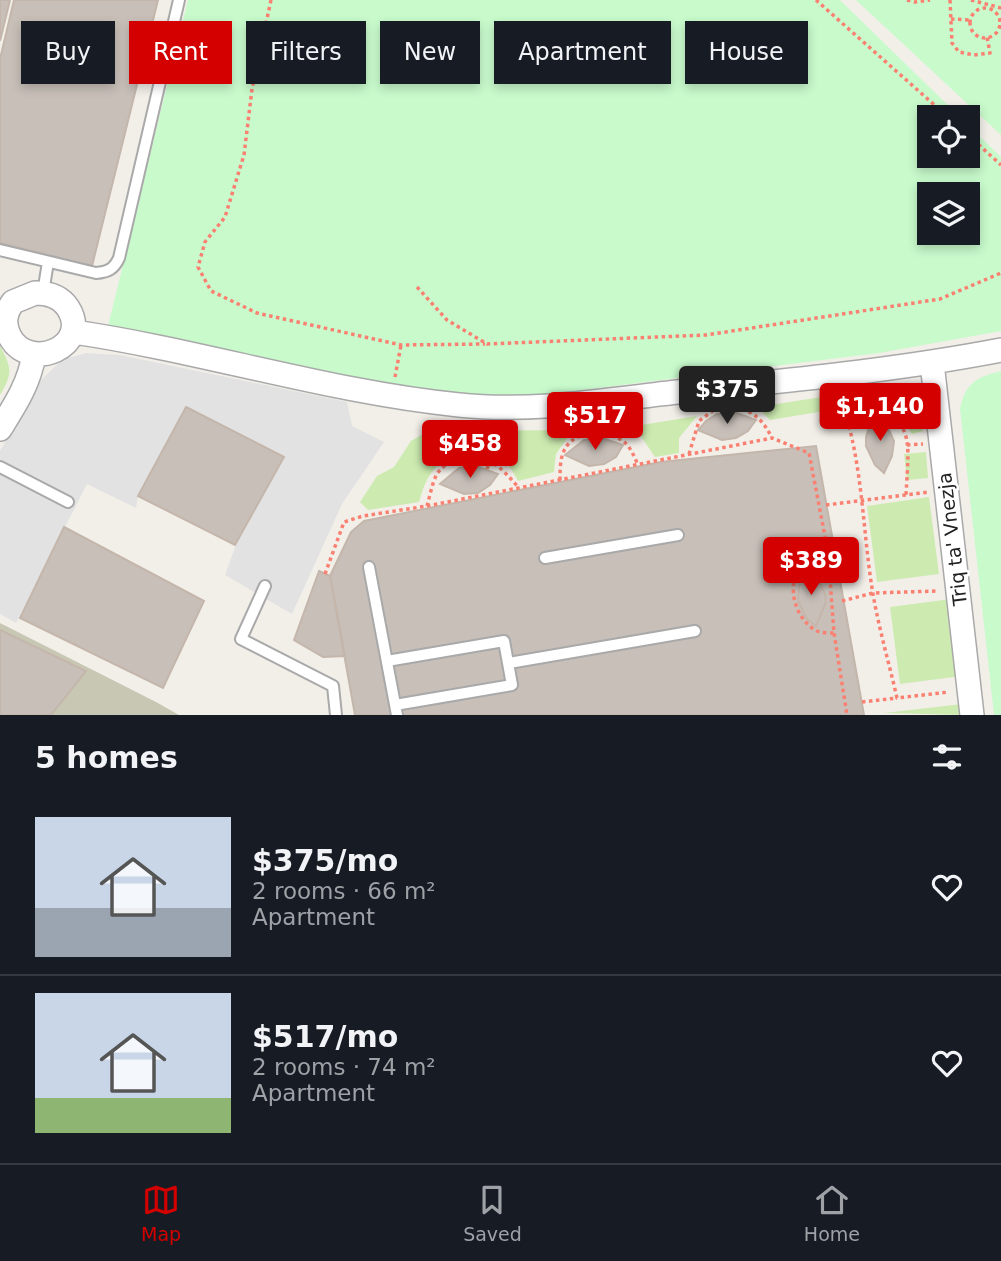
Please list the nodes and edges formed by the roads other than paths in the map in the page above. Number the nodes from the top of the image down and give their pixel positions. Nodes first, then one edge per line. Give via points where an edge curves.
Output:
1 (179, 0) edge
2 (0, 250) edge
3 (48, 262) junction
4 (43, 293) junction
5 (4, 315) edge
6 (74, 332) junction
7 (1001, 350) edge
8 (34, 355) junction
9 (932, 363) junction
10 (0, 429) edge
11 (0, 467) edge
12 (68, 502) dead end
13 (678, 535) dead end
14 (545, 558) dead end
15 (369, 567) dead end
16 (265, 586) dead end
17 (695, 631) dead end
18 (387, 661) junction
19 (509, 663) junction
20 (396, 710) edge
21 (336, 715) edge
22 (972, 715) edge

1 - 3 lane via 115,267 96,273
2 - 3 lane
3 - 4 lane
4 - 5 street via 13,302
4 - 6 street via 66,304
5 - 8 street via 11,340
6 - 8 street via 56,351
6 - 9 street via 392,396 462,405 582,402
7 - 9 street
8 - 10 street via 22,394
9 - 22 street, Triq ta' Vnezja
11 - 12 lane
13 - 14 lane
15 - 18 lane
16 - 21 lane via 241,639 333,686
17 - 19 lane
18 - 19 lane via 504,641
18 - 20 lane
19 - 20 lane via 512,685

